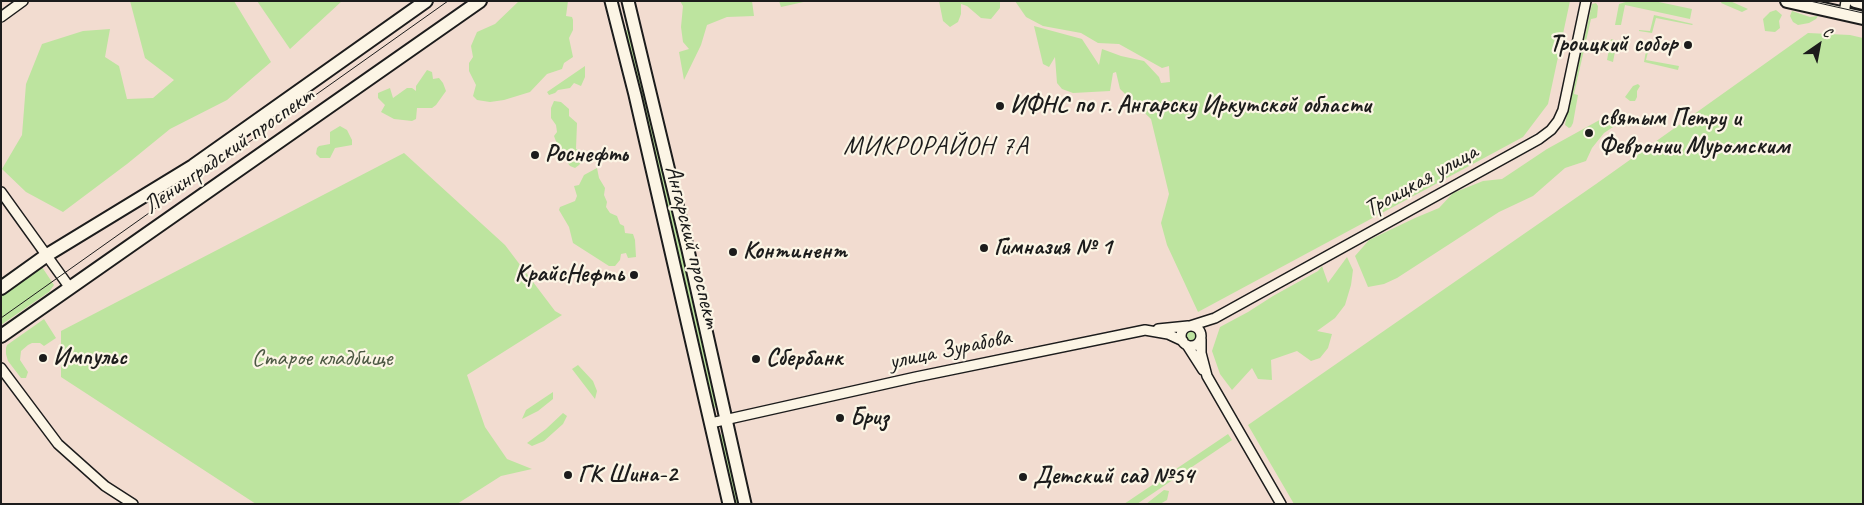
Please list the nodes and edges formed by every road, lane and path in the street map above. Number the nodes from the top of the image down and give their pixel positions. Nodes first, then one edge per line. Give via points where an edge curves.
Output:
1 (23, 1) edge
2 (426, 1) edge
3 (480, 1) edge
4 (628, 1) edge
5 (1586, 1) edge
6 (1787, 1) edge
7 (1855, 1) edge
8 (611, 3) edge
9 (1863, 3) edge
10 (1845, 7) edge
11 (1, 17) edge
12 (1863, 18) edge
13 (634, 24) junction
14 (618, 27) junction
15 (1, 192) edge
16 (46, 255) junction
17 (1, 288) edge
18 (70, 288) junction
19 (1215, 318) junction
20 (1189, 326) junction
21 (1145, 330) junction
22 (1, 336) edge
23 (1201, 337) junction
24 (1185, 343) junction
25 (1, 368) edge
26 (1207, 376) junction
27 (725, 419) junction
28 (711, 423) junction
29 (133, 504) edge
30 (729, 504) edge
31 (745, 504) edge
32 (1281, 504) edge

1 - 11 street
2 - 16 main road, Ленинградский проспект via 193,166
3 - 18 main road, Ленинградский проспект
4 - 13 street, Ангарский проспект
5 - 19 street, Троицкая улица via 1563,110 1551,130
6 - 10 main road
7 - 9 main road
8 - 14 street, Ангарский проспект
10 - 12 main road
13 - 14 street
13 - 27 street, Ангарский проспект
14 - 28 street, Ангарский проспект
15 - 16 street
16 - 17 main road, Ленинградский проспект
16 - 18 street
18 - 22 main road, Ленинградский проспект
19 - 20 street, Троицкая улица
19 - 23 street
20 - 21 street, Троицкая улица
20 - 23 street via 1198,328
20 - 24 street via 1182,333
21 - 24 street, улица Зурабова via 1166,334
21 - 27 street, улица Зурабова
23 - 24 street via 1196,345
23 - 26 street
24 - 26 street
25 - 29 street via 58,444 105,486
26 - 32 street
27 - 28 street, улица Зурабова
27 - 31 street, Ангарский проспект
28 - 30 street, Ангарский проспект

